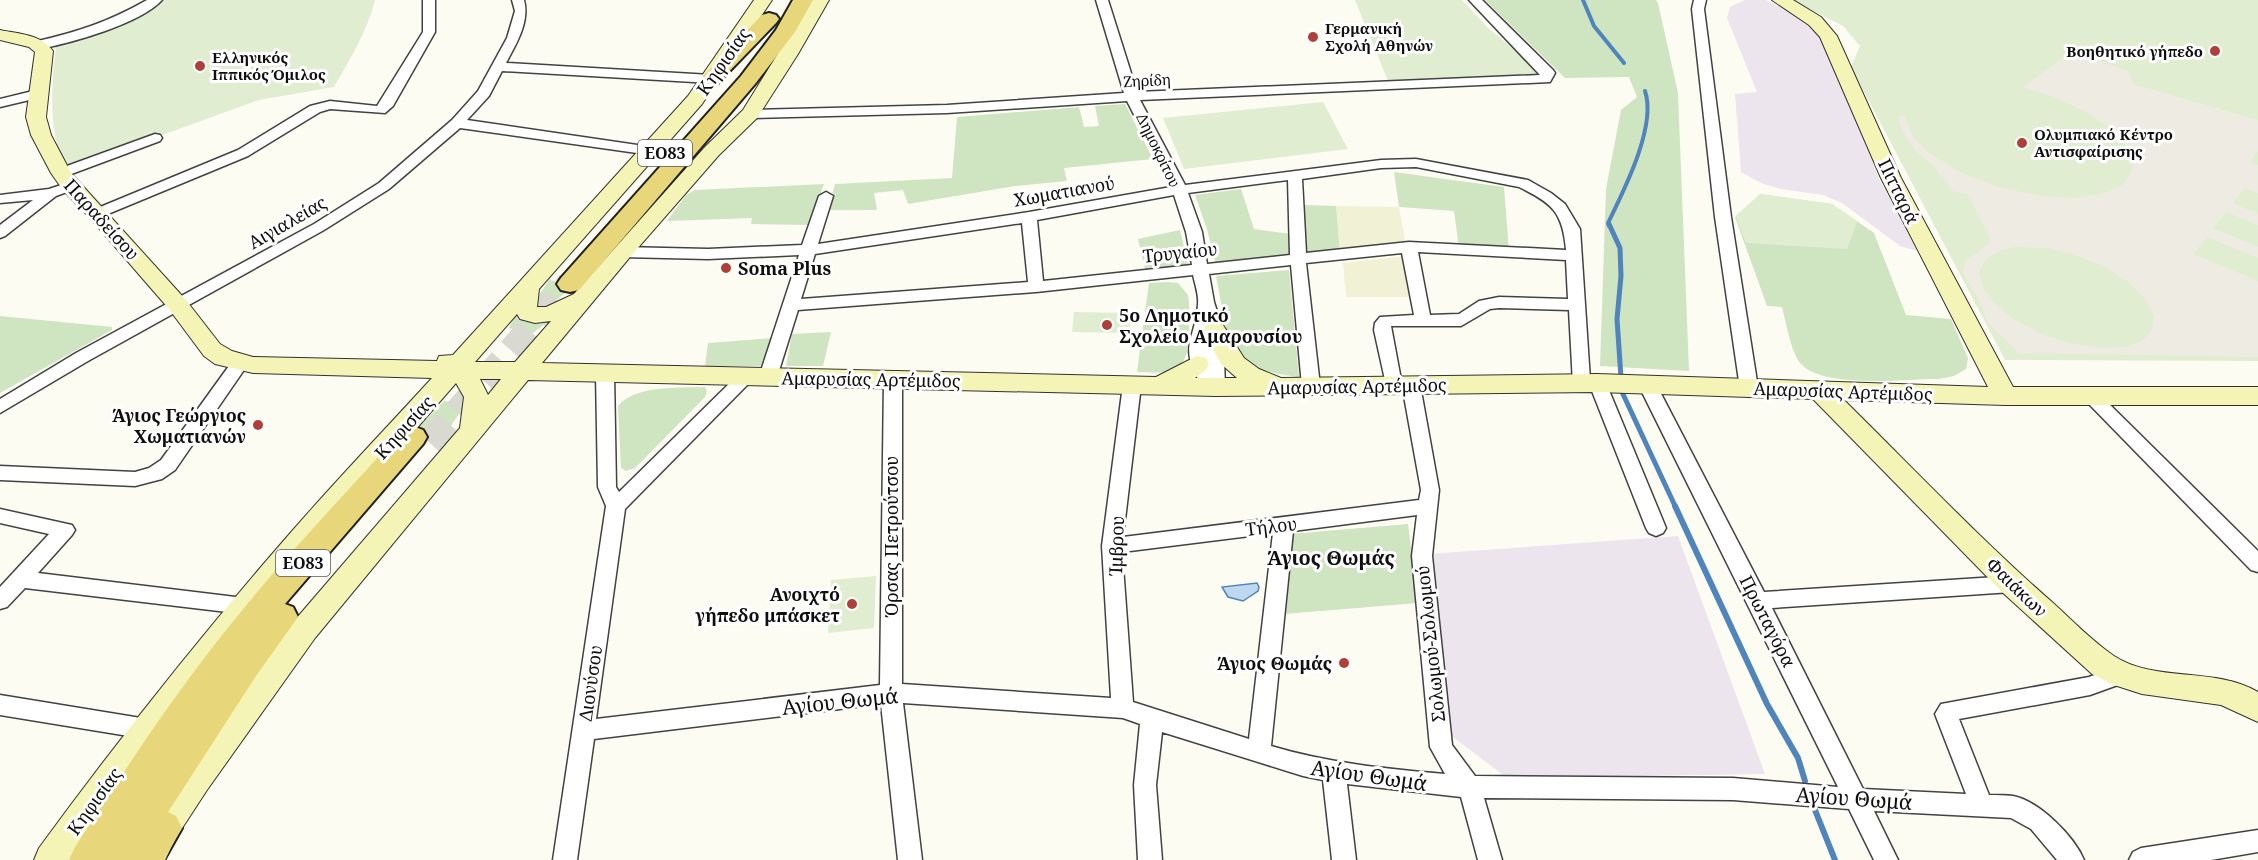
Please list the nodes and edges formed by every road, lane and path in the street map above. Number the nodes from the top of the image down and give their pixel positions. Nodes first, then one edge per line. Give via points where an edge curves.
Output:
1 (156, 0) edge
2 (429, 0) edge
3 (518, 0) edge
4 (803, 0) edge
5 (820, 0) edge
6 (1102, 0) edge
7 (1475, 0) edge
8 (1700, 0) edge
9 (1780, 0) edge
10 (775, 13) edge
11 (0, 35) edge
12 (39, 45) junction
13 (499, 67) junction
14 (711, 79) junction
15 (37, 94) junction
16 (1132, 97) junction
17 (0, 103) edge
18 (750, 114) junction
19 (457, 123) junction
20 (155, 138) dead end
21 (651, 151) junction
22 (712, 151) junction
23 (1295, 175) junction
24 (1511, 179) joint
25 (61, 184) junction
26 (1180, 190) junction
27 (826, 196) dead end
28 (0, 199) edge
29 (98, 213) junction
30 (1029, 217) junction
31 (0, 233) edge
32 (1409, 247) junction
33 (809, 250) junction
34 (622, 252) junction
35 (1573, 255) junction
36 (1298, 259) junction
37 (1201, 269) junction
38 (528, 286) junction
39 (570, 286) junction
40 (1036, 287) junction
41 (1206, 302) junction
42 (177, 304) junction
43 (792, 305) junction
44 (1576, 305) junction
45 (1423, 320) junction
46 (498, 321) junction
47 (1215, 331) junction
48 (408, 358) junction
49 (240, 363) junction
50 (1197, 364) junction
51 (456, 369) junction
52 (521, 372) junction
53 (605, 373) junction
54 (757, 377) junction
55 (893, 380) junction
56 (1614, 384) junction
57 (1132, 385) junction
58 (1402, 385) junction
59 (1157, 386) junction
60 (1300, 386) junction
61 (1216, 387) junction
62 (1749, 388) junction
63 (1819, 390) junction
64 (2006, 396) junction
65 (2091, 396) junction
66 (2258, 396) edge
67 (0, 407) edge
68 (471, 430) junction
69 (0, 472) edge
70 (616, 506) junction
71 (1429, 506) junction
72 (0, 516) edge
73 (1284, 525) junction
74 (1656, 528) dead end
75 (1112, 546) junction
76 (2258, 564) edge
77 (20, 579) junction
78 (2012, 584) junction
79 (0, 601) edge
80 (1758, 601) junction
81 (244, 606) junction
82 (2118, 675) junction
83 (891, 693) junction
84 (2255, 702) edge
85 (0, 705) edge
86 (1124, 708) junction
87 (1152, 720) junction
88 (147, 729) junction
89 (583, 730) junction
90 (1259, 752) junction
91 (1334, 773) junction
92 (135, 785) junction
93 (1470, 787) junction
94 (1856, 799) junction
95 (1982, 805) junction
96 (2258, 841) edge
97 (151, 849) edge
98 (2207, 855) edge
99 (51, 860) edge
100 (77, 860) edge
101 (87, 860) edge
102 (115, 860) edge
103 (564, 860) edge
104 (910, 860) edge
105 (1150, 860) edge
106 (1344, 860) edge
107 (1490, 860) edge
108 (1886, 860) edge
109 (2072, 860) edge
110 (2141, 860) edge

1 - 12 street via 91,33
2 - 29 street via 429,32 380,110 330,105 310,111 243,153
3 - 13 street, Αιγιαλείας via 521,11
4 - 10 main road, Κηφισίας / ΕΟ83
5 - 18 main road, Κηφισίας
6 - 16 street, Δημοκρίτου
7 - 16 street, Ζηρίδη via 1548,74 1545,79
8 - 62 street via 1724,217
9 - 64 main road, Πιτταρά via 1815,21 1828,36 1891,178
10 - 14 main road
10 - 22 main road via 780,54
10 - 39 main road, Κηφισίας / ΕΟ83 via 748,80
11 - 12 main road
12 - 15 main road, Παραδείσου via 45,55
13 - 14 street
13 - 19 street, Αιγιαλείας via 484,93
14 - 21 main road, Κηφισίας
15 - 17 street
15 - 25 main road, Παραδείσου via 38,127
16 - 18 street, Ζηρίδη via 947,109
16 - 26 street, Δημοκρίτου
18 - 22 main road, Κηφισίας
19 - 21 street
19 - 42 street, Αιγιαλείας via 359,203
20 - 25 street
21 - 38 main road, Κηφισίας
22 - 34 main road, Κηφισίας
23 - 24 street, Χωματιανού via 1398,163
23 - 26 street, Χωματιανού
23 - 36 street
24 - 35 street, Πρωταγόρα via 1535,189 1565,214 1572,229
25 - 28 street
25 - 29 main road, Παραδείσου
25 - 31 street
26 - 30 street, Χωματιανού
26 - 37 street, Δημοκρίτου
27 - 33 street
29 - 42 main road, Παραδείσου
30 - 33 street, Χωματιανού
30 - 40 street
32 - 35 street, Τρυγαίου
32 - 36 street, Τρυγαίου
32 - 45 street
33 - 34 street, Χωματιανού
33 - 43 street
34 - 39 main road, Κηφισίας
35 - 44 street, Πρωταγόρα
36 - 37 street, Τρυγαίου
36 - 60 street
37 - 40 street, Τρυγαίου
37 - 41 street, Δημοκρίτου
38 - 39 main road via 524,304 528,314 536,316 553,314
38 - 46 main road, Κηφισίας
39 - 52 main road, Κηφισίας
40 - 43 street, Τρυγαίου
41 - 47 street, Δημοκρίτου
41 - 50 street, Δημοκρίτου
42 - 49 main road, Παραδείσου via 212,350
42 - 67 street, Αιγιαλείας
43 - 54 street
44 - 45 street via 1488,304 1461,320
44 - 56 street, Πρωταγόρα
45 - 58 street, Σολωμού-Σολωμού via 1383,323 1382,330
46 - 48 main road via 452,347
46 - 51 main road, Κηφισίας
46 - 52 main road via 495,347 500,357
47 - 60 main road via 1232,362 1244,371 1262,379
47 - 61 street, Δημοκρίτου
48 - 49 main road via 274,355
48 - 51 main road via 445,359
49 - 51 main road, Παραδείσου
49 - 69 street via 168,465 155,474 135,479
50 - 59 main road
50 - 61 street
51 - 52 main road, Αμαρυσίας Αρτέμιδος
51 - 68 main road via 477,395
51 - 81 main road, Κηφισίας
52 - 53 main road, Αμαρυσίας Αρτέμιδος
52 - 68 main road, Κηφισίας
53 - 54 main road, Αμαρυσίας Αρτέμιδος
53 - 70 street, Διονύσου via 607,487
54 - 55 main road, Αμαρυσίας Αρτέμιδος
54 - 70 street
55 - 57 main road, Αμαρυσίας Αρτέμιδος
55 - 83 street, Όρσας Πετρούτσου
56 - 58 main road, Αμαρυσίας Αρτέμιδος
56 - 62 main road, Αμαρυσίας Αρτέμιδος
56 - 74 street, Πρωταγόρα
56 - 80 street, Πρωταγόρα
57 - 59 main road, Αμαρυσίας Αρτέμιδος
57 - 75 street, Ίμβρου
58 - 60 main road, Αμαρυσίας Αρτέμιδος
58 - 71 street, Σολωμού-Σολωμού via 1430,490
59 - 61 main road, Αμαρυσίας Αρτέμιδος
60 - 61 main road, Αμαρυσίας Αρτέμιδος
62 - 63 main road, Αμαρυσίας Αρτέμιδος
63 - 64 main road, Αμαρυσίας Αρτέμιδος
63 - 78 main road, Φαιάκων
64 - 65 main road, Αμαρυσίας Αρτέμιδος
65 - 66 main road, Αμαρυσίας Αρτέμιδος
65 - 76 street
68 - 97 main road, Κηφισίας via 304,629 232,727
70 - 89 street, Διονύσου
71 - 73 street, Τήλου
71 - 93 street, Σολωμού-Σολωμού via 1422,556 1441,747
72 - 77 street via 65,530
73 - 75 street, Τήλου
73 - 90 street
75 - 86 street, Ίμβρου
77 - 79 street
77 - 81 street
78 - 80 street
78 - 82 main road, Φαιάκων
80 - 94 street, Πρωταγόρα
81 - 88 main road, Κηφισίας
82 - 84 main road, Φαιάκων via 2154,684 2226,692
82 - 95 street via 2090,686 1946,714
83 - 86 street, Αγίου Θωμά
83 - 89 street, Αγίου Θωμά
83 - 104 street, Όρσας Πετρούτσου
85 - 88 street
86 - 87 street, Αγίου Θωμά
87 - 90 street, Αγίου Θωμά
87 - 105 street via 1145,785
88 - 99 main road, Κηφισίας
89 - 103 street, Διονύσου
90 - 91 street, Αγίου Θωμά
91 - 93 street, Αγίου Θωμά
91 - 106 street
92 - 100 main road
92 - 101 main road, Κηφισίας / ΕΟ83
92 - 102 main road, Κηφισίας / ΕΟ83 via 221,662 281,588 421,440 243,666
93 - 94 street, Αγίου Θωμά via 1733,789
93 - 107 street
94 - 95 street, Αγίου Θωμά
94 - 108 street, Πρωταγόρα
95 - 109 street, Αγίου Θωμά via 2014,807 2030,814
96 - 98 street
98 - 110 street

